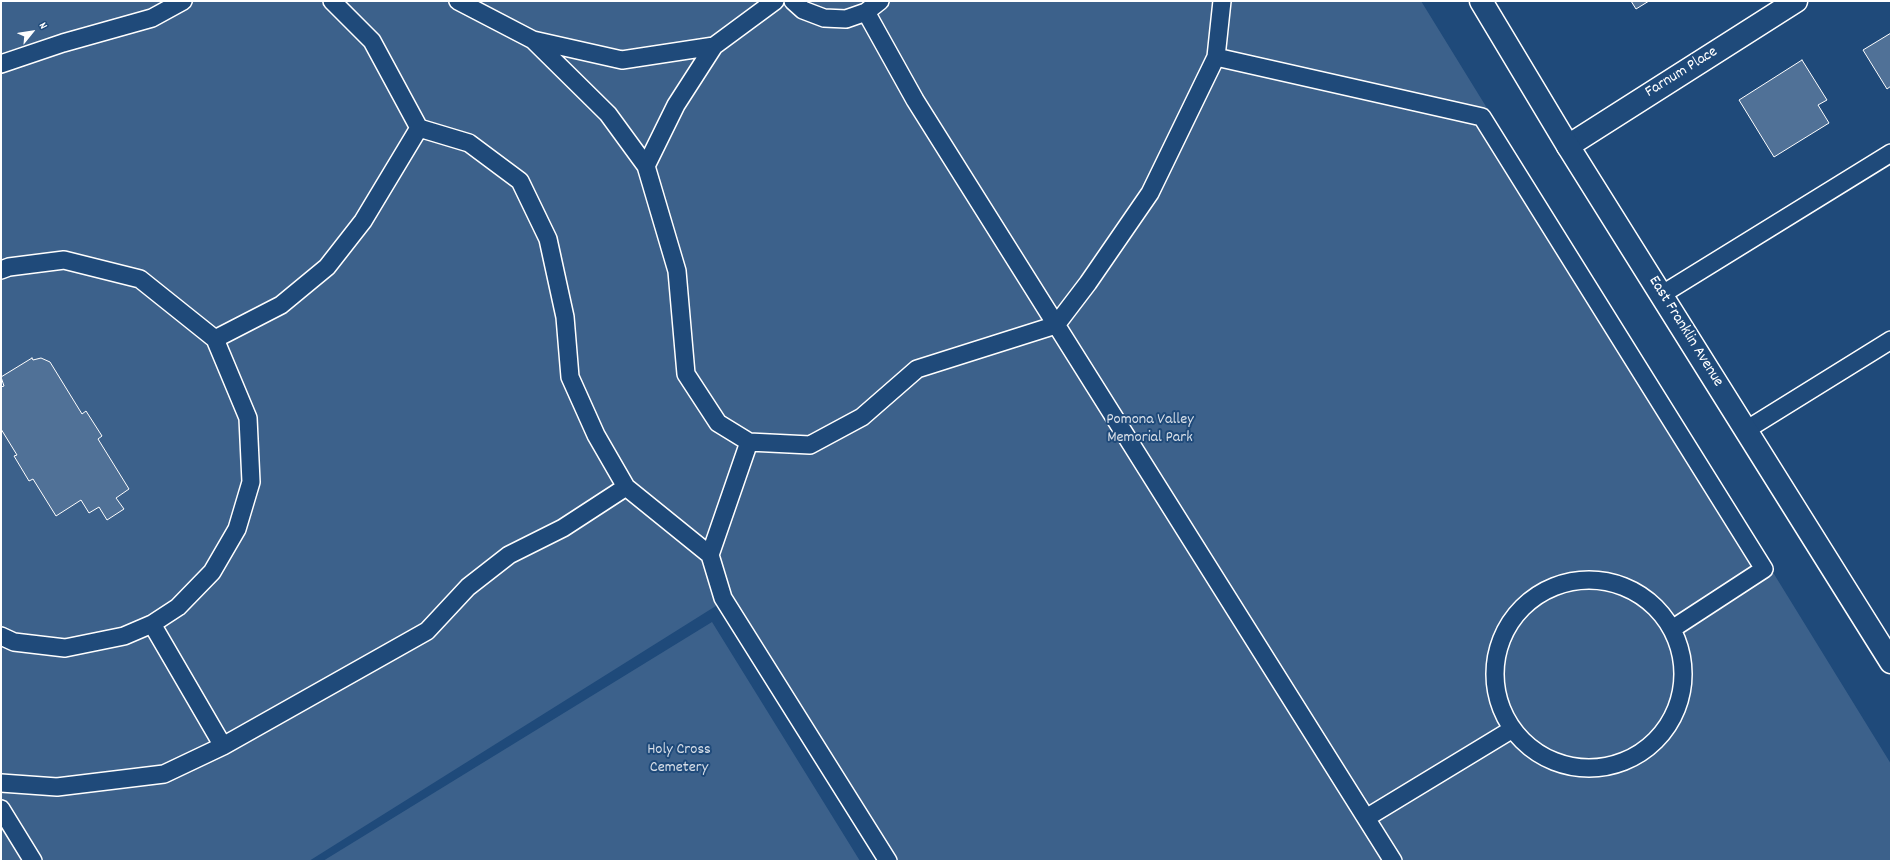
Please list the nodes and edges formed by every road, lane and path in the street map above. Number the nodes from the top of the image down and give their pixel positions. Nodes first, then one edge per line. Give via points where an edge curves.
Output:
1 (183, 1) edge
2 (332, 1) edge
3 (458, 1) edge
4 (775, 1) edge
5 (793, 1) edge
6 (880, 1) edge
7 (1222, 1) edge
8 (1481, 1) edge
9 (1796, 1) edge
10 (866, 12) junction
11 (533, 40) junction
12 (714, 46) junction
13 (1216, 57) junction
14 (1, 64) edge
15 (419, 128) junction
16 (1568, 146) junction
17 (1891, 153) edge
18 (646, 166) junction
19 (1, 270) edge
20 (1662, 295) junction
21 (1056, 325) junction
22 (215, 340) junction
23 (1891, 340) edge
24 (1746, 430) junction
25 (749, 442) junction
26 (626, 487) junction
27 (710, 555) junction
28 (152, 624) junction
29 (1672, 629) junction
30 (1, 636) edge
31 (1891, 662) edge
32 (1511, 730) junction
33 (223, 746) junction
34 (1, 783) edge
35 (1, 809) edge
36 (1366, 818) junction
37 (34, 861) edge
38 (888, 861) edge
39 (1392, 861) edge

1 - 14 lane via 152,18 63,43
2 - 15 lane via 372,41
3 - 11 lane
4 - 12 lane
5 - 10 lane via 803,10 824,18 846,19
6 - 10 lane
7 - 13 lane
8 - 16 street, East Franklin Avenue
9 - 16 street, Farnum Place
10 - 21 lane via 915,100
11 - 12 lane via 622,60
11 - 18 lane via 608,114
12 - 18 lane via 676,105
13 - 21 lane via 1150,193
13 - 29 lane via 1482,117 1764,569
15 - 22 lane via 363,221 327,267 281,305
15 - 26 lane via 469,143 520,181 548,239 565,317 570,377 596,435
16 - 20 street, East Franklin Avenue
17 - 20 lane
18 - 25 lane via 677,271 686,374 718,423
19 - 22 lane via 64,260 140,279
20 - 24 street, East Franklin Avenue
21 - 25 lane via 917,369 862,417 810,445
21 - 36 lane
22 - 28 lane via 248,418 251,482 237,529 212,572 178,607
23 - 24 lane
24 - 31 street, East Franklin Avenue
25 - 27 lane
26 - 27 lane
26 - 33 lane via 562,528 509,555 468,587 427,631
27 - 38 lane via 723,598
28 - 30 lane via 124,636 65,648 14,642
28 - 33 lane
29 - 32 lane via 1679,646 1684,675 1677,709 1655,743 1621,764 1586,769 1543,757
29 - 32 lane via 1640,595 1599,579 1556,584 1517,611 1495,656 1496,697
32 - 36 lane
33 - 34 lane via 164,774 57,787
35 - 37 lane
36 - 39 lane

